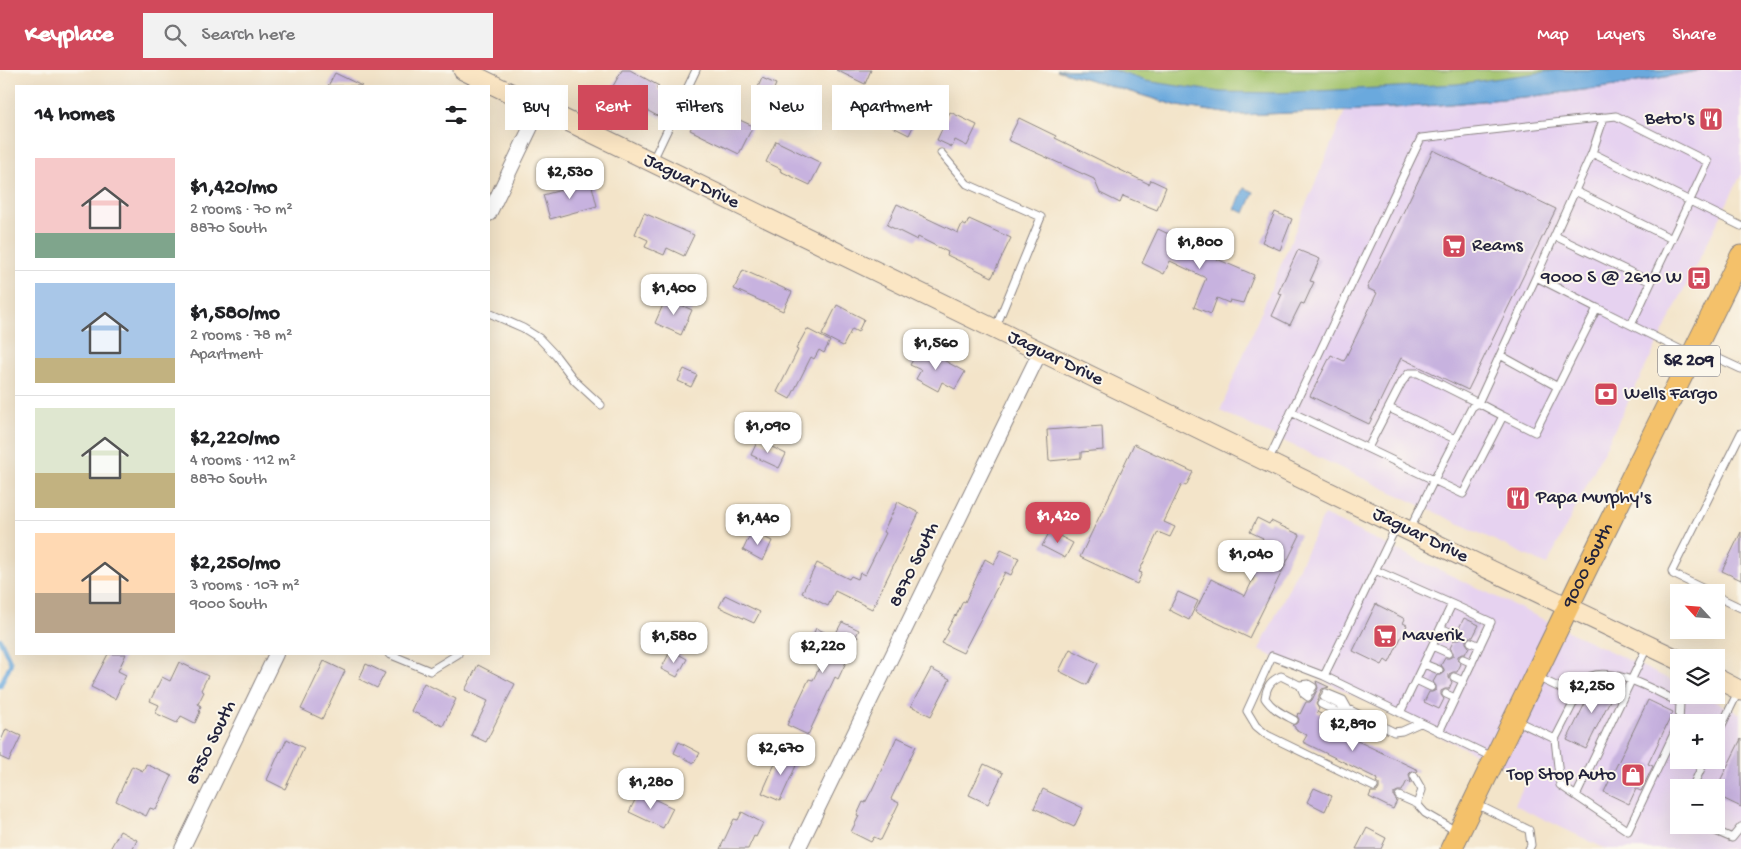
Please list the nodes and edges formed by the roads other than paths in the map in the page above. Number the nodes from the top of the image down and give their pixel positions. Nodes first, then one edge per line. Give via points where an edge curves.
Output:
1 (463, 70) edge
2 (696, 70) edge
3 (505, 91) edge
4 (1604, 117) junction
5 (568, 122) edge
6 (529, 130) edge
7 (941, 153) dead end
8 (1592, 153) junction
9 (652, 163) junction
10 (1575, 191) junction
11 (1690, 200) junction
12 (490, 212) edge
13 (1741, 226) edge
14 (1555, 236) junction
15 (1672, 239) junction
16 (1741, 256) edge
17 (1536, 277) junction
18 (1651, 282) junction
19 (1596, 308) junction
20 (490, 313) edge
21 (1631, 325) junction
22 (994, 330) junction
23 (1040, 352) junction
24 (1694, 352) junction
25 (1500, 356) junction
26 (1741, 369) edge
27 (1558, 387) junction
28 (1478, 403) junction
29 (601, 405) dead end
30 (1389, 408) junction
31 (1291, 412) junction
32 (1503, 416) junction
33 (1741, 433) edge
34 (1455, 440) junction
35 (1368, 448) junction
36 (1267, 462) junction
37 (1434, 480) junction
38 (1403, 528) junction
39 (1375, 570) junction
40 (1694, 584) edge
41 (1725, 600) edge
42 (1452, 604) junction
43 (1568, 607) junction
44 (1741, 608) edge
45 (1441, 628) junction
46 (1456, 635) dead end
47 (1471, 642) dead end
48 (1648, 645) junction
49 (1432, 646) junction
50 (1480, 646) junction
51 (1448, 653) dead end
52 (276, 655) edge
53 (392, 655) edge
54 (456, 655) edge
55 (1670, 656) edge
56 (1463, 659) dead end
57 (1472, 663) junction
58 (1424, 664) junction
59 (1439, 670) dead end
60 (1324, 676) junction
61 (1534, 676) junction
62 (1454, 677) dead end
63 (1632, 679) junction
64 (1416, 680) junction
65 (1463, 681) junction
66 (1725, 682) edge
67 (1300, 685) junction
68 (1431, 687) dead end
69 (1740, 690) edge
70 (1446, 694) dead end
71 (1577, 696) junction
72 (1324, 698) dead end
73 (1455, 698) junction
74 (1670, 698) edge
75 (1400, 713) junction
76 (1514, 719) junction
77 (1725, 719) edge
78 (1294, 720) dead end
79 (1420, 723) junction
80 (1439, 732) junction
81 (1555, 739) junction
82 (1670, 742) edge
83 (1494, 758) junction
84 (1414, 776) dead end
85 (1374, 787) dead end
86 (1399, 796) dead end
87 (1576, 796) junction
88 (1473, 802) junction
89 (1417, 804) junction
90 (1741, 827) edge
91 (1723, 834) edge
92 (1455, 841) edge
93 (182, 849) edge
94 (798, 849) edge
95 (1529, 849) edge

1 - 3 main road, Jaguar Drive
2 - 9 lane
4 - 8 lane
4 - 11 lane via 1616,116 1708,162
4 - 31 lane via 1421,138
5 - 9 main road, Jaguar Drive
6 - 12 street
7 - 22 lane via 967,184 1041,218
8 - 10 lane
8 - 11 lane
9 - 22 main road, Jaguar Drive
10 - 14 lane
10 - 15 lane
11 - 13 lane
11 - 15 lane
14 - 17 lane
14 - 18 lane
15 - 18 lane
16 - 24 main road, 9000 South / SR 209
17 - 19 lane
17 - 25 lane
18 - 21 lane
19 - 21 lane
19 - 27 lane
20 - 29 lane via 523,328 545,343 575,381
21 - 24 lane
22 - 23 main road, Jaguar Drive
23 - 36 main road, Jaguar Drive
23 - 94 street, 8870 South
24 - 26 lane
24 - 43 main road, 9000 South / SR 209
25 - 27 lane
25 - 28 lane
27 - 32 lane via 1535,432
28 - 30 lane via 1418,374 1409,374
28 - 32 lane
28 - 34 lane via 1472,407
30 - 34 lane
30 - 35 lane
31 - 35 lane
31 - 36 lane
32 - 37 lane via 1463,494
33 - 40 lane via 1672,572
34 - 37 lane
35 - 37 lane
36 - 38 main road, Jaguar Drive
37 - 38 lane
38 - 39 lane
38 - 43 main road, Jaguar Drive
39 - 42 lane
39 - 60 lane
41 - 44 lane
42 - 45 lane
42 - 50 lane via 1491,622
43 - 48 main road, Jaguar Drive
43 - 61 main road, 9000 South / SR 209
45 - 46 lane
45 - 49 lane
47 - 50 lane
48 - 55 main road, Jaguar Drive
48 - 63 lane
49 - 51 lane
49 - 58 lane
50 - 57 lane
52 - 93 street, 8750 South
53 - 54 lane via 430,671
56 - 57 lane
57 - 65 lane
58 - 59 lane
58 - 64 lane
60 - 75 lane
60 - 85 lane via 1272,656 1247,711 1256,726 1267,735
61 - 71 lane
61 - 76 main road, 9000 South / SR 209
62 - 65 lane
63 - 71 lane via 1599,673 1584,681
63 - 74 lane
63 - 87 lane
64 - 68 lane
64 - 75 lane
65 - 73 lane
66 - 69 main road
67 - 67 lane via 1304,694 1311,692 1308,684
67 - 78 lane via 1281,676 1271,680 1266,688 1265,698 1270,705
69 - 77 lane
70 - 73 lane
71 - 81 lane
72 - 79 lane via 1394,732
73 - 80 lane
75 - 79 lane
76 - 81 lane
76 - 83 main road, 9000 South / SR 209
79 - 80 lane
80 - 83 lane
81 - 87 lane via 1560,786
82 - 87 lane via 1628,831
83 - 88 main road, 9000 South / SR 209
84 - 89 lane via 1422,790
86 - 89 lane
88 - 92 main road, 9000 South / SR 209
88 - 95 lane via 1529,830
89 - 92 lane
90 - 91 lane via 1732,838

